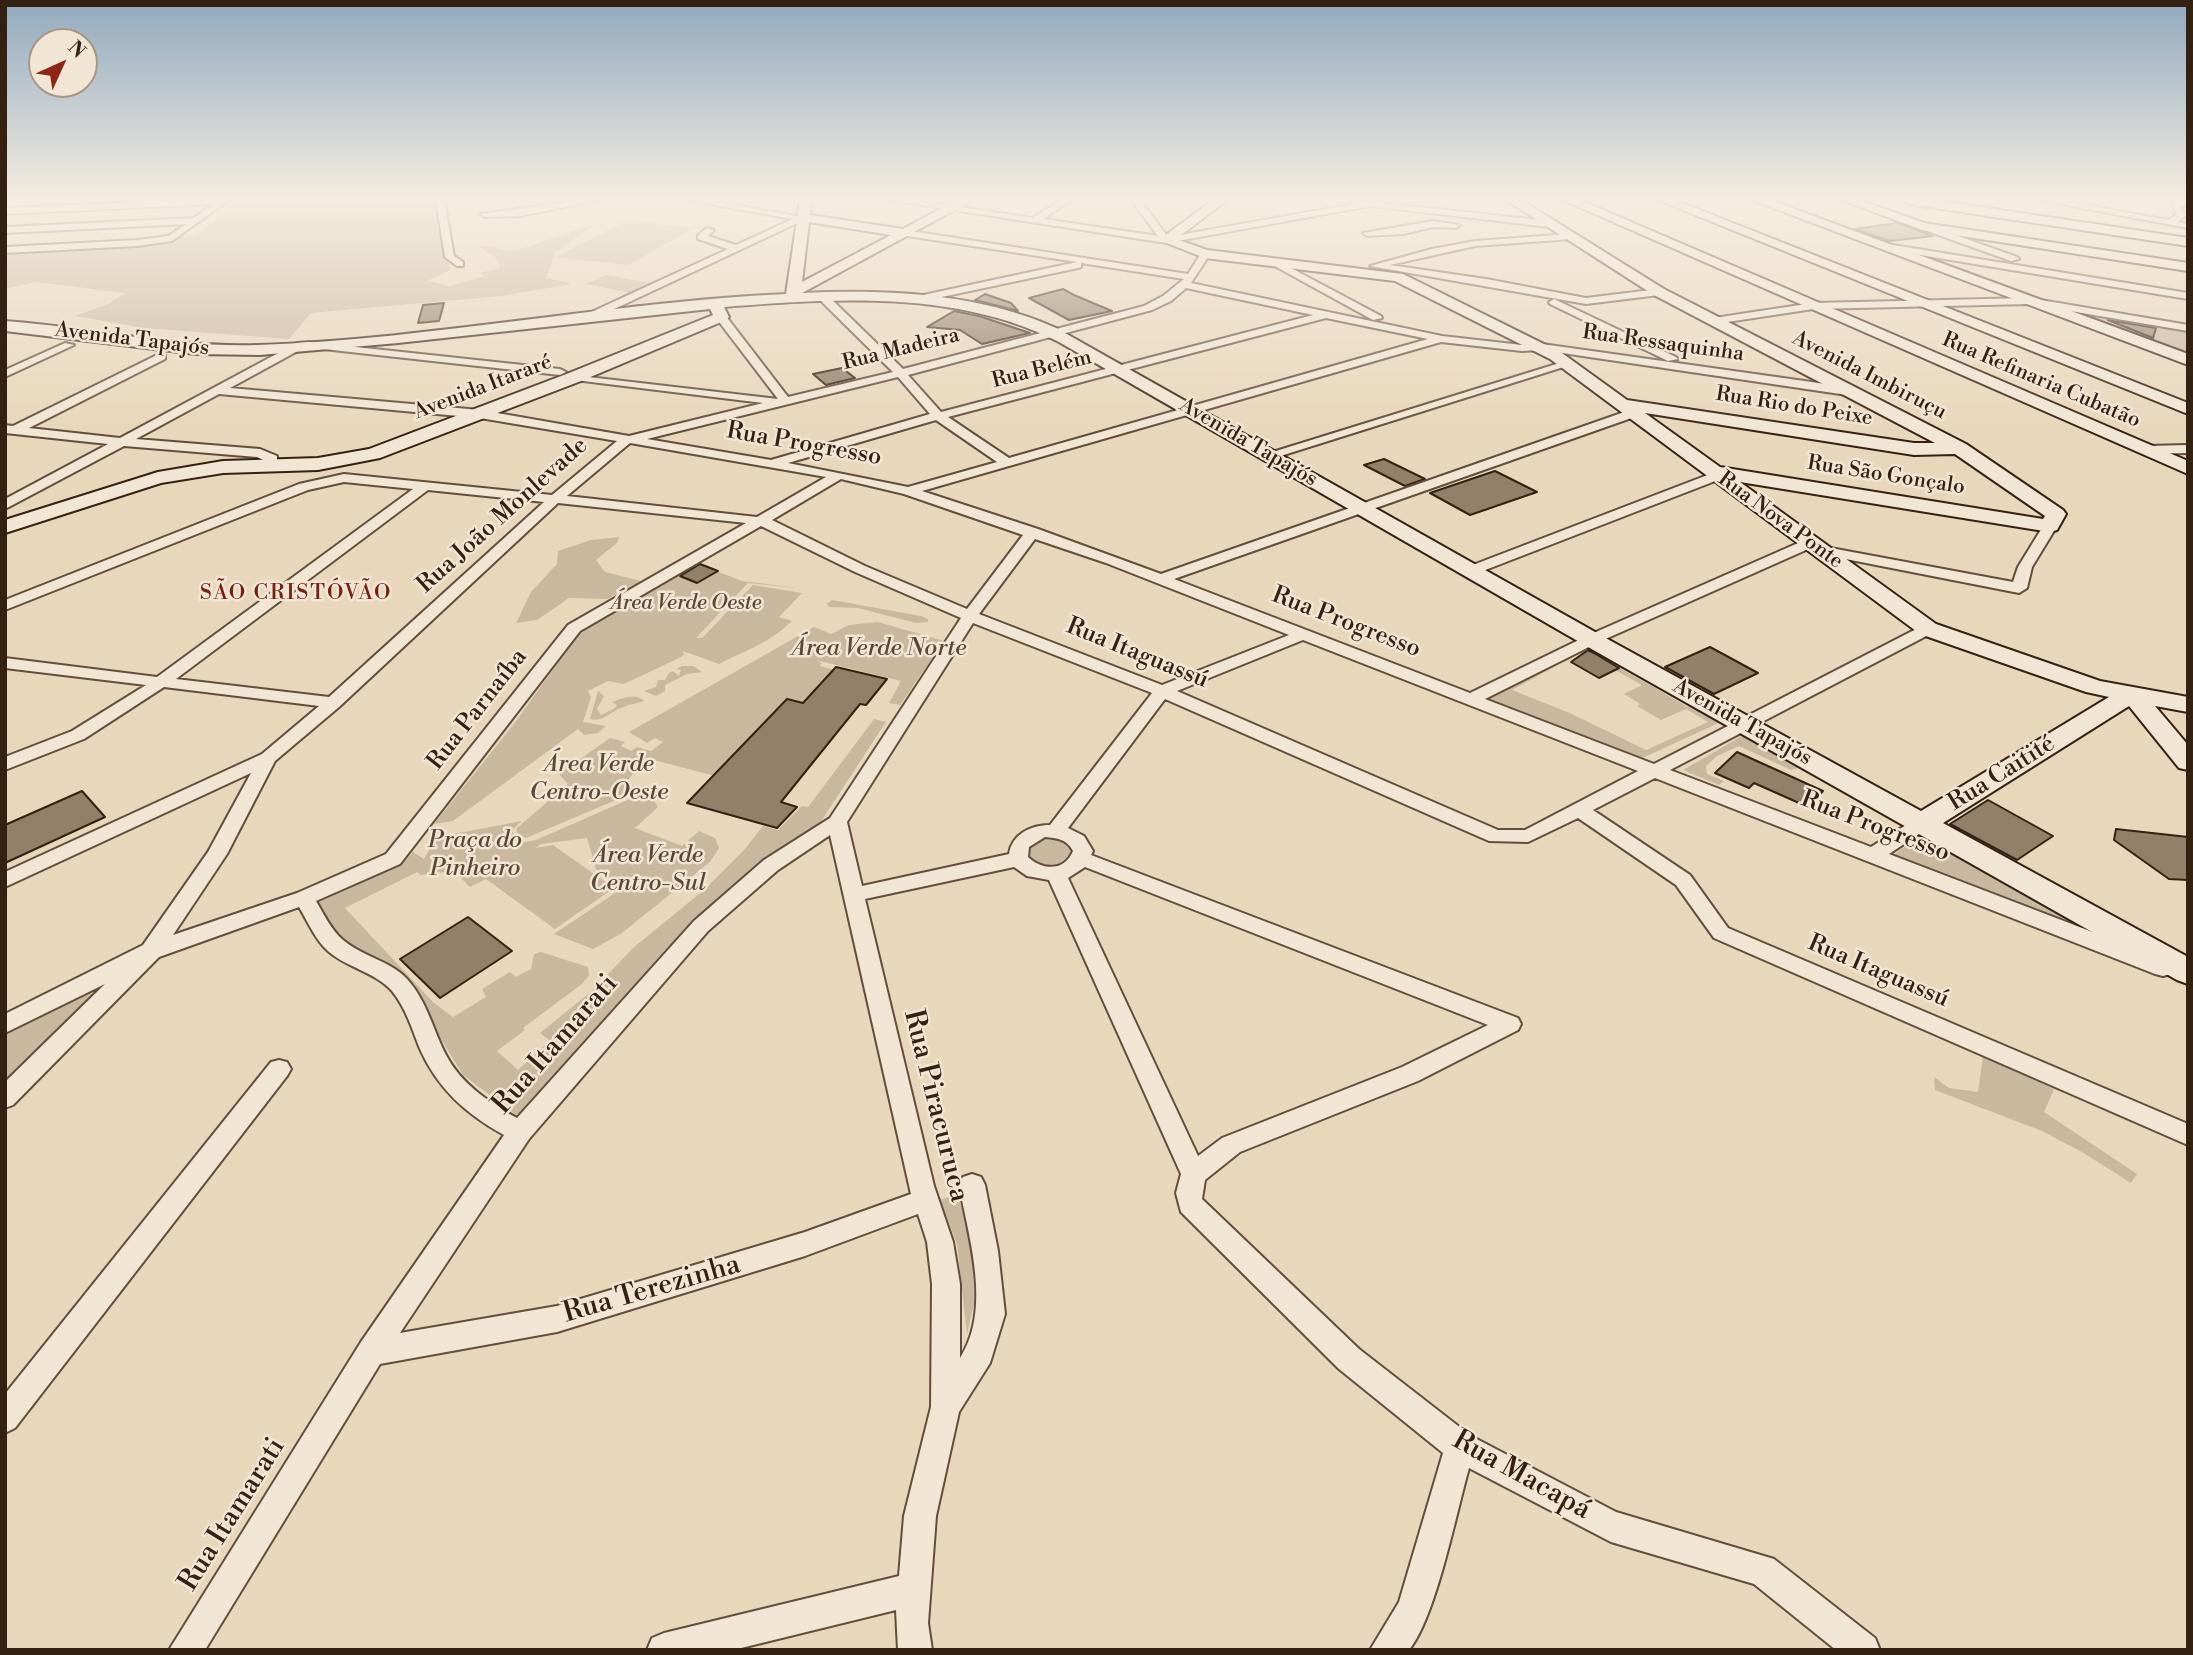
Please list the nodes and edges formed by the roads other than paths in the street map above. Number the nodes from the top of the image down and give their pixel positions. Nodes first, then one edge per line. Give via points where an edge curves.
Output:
1 (676, 277) edge
2 (796, 277) edge
3 (820, 277) edge
4 (1019, 277) edge
5 (1168, 277) edge
6 (1190, 277) edge
7 (1301, 277) edge
8 (1398, 277) edge
9 (1452, 277) edge
10 (1635, 277) edge
11 (1747, 277) edge
12 (1857, 277) edge
13 (1967, 277) edge
14 (2072, 277) edge
15 (1187, 281) junction
16 (795, 287) junction
17 (1525, 288) junction
18 (1659, 292) junction
19 (822, 296) junction
20 (2188, 296) edge
21 (918, 299) junction
22 (1342, 300) junction
23 (2029, 301) junction
24 (1922, 303) junction
25 (1813, 306) junction
26 (718, 310) junction
27 (2067, 310) junction
28 (1311, 311) junction
29 (1326, 315) junction
30 (589, 317) junction
31 (5, 319) edge
32 (1713, 321) junction
33 (5, 326) edge
34 (60, 327) junction
35 (2188, 328) edge
36 (1400, 330) junction
37 (1052, 332) junction
38 (1442, 339) junction
39 (69, 345) dead end
40 (305, 345) junction
41 (1542, 347) junction
42 (161, 357) dead end
43 (2188, 360) edge
44 (1567, 364) junction
45 (1687, 366) junction
46 (1119, 370) junction
47 (901, 373) junction
48 (5, 374) edge
49 (567, 375) junction
50 (216, 390) junction
51 (1847, 391) junction
52 (784, 401) junction
53 (1627, 408) junction
54 (2188, 409) edge
55 (1189, 410) junction
56 (458, 413) junction
57 (480, 414) junction
58 (939, 416) junction
59 (8, 431) edge
60 (626, 440) junction
61 (123, 442) junction
62 (1959, 447) junction
63 (2188, 449) edge
64 (2146, 450) junction
65 (1269, 455) junction
66 (359, 457) junction
67 (272, 459) junction
68 (1006, 462) junction
69 (768, 465) junction
70 (2188, 468) edge
71 (1716, 473) junction
72 (839, 475) junction
73 (344, 478) junction
74 (423, 488) junction
75 (908, 491) junction
76 (554, 500) junction
77 (5, 505) edge
78 (1361, 507) junction
79 (5, 520) edge
80 (759, 521) junction
81 (2050, 526) junction
82 (5, 527) edge
83 (1033, 533) junction
84 (1815, 546) junction
85 (1470, 570) junction
86 (1158, 580) junction
87 (5, 605) edge
88 (5, 615) edge
89 (970, 616) junction
90 (5, 622) edge
91 (1928, 629) junction
92 (1304, 634) junction
93 (1592, 639) junction
94 (5, 663) edge
95 (158, 682) junction
96 (1162, 691) junction
97 (2132, 694) junction
98 (1471, 699) junction
99 (333, 703) junction
100 (2188, 705) edge
101 (2108, 709) junction
102 (2154, 721) junction
103 (1744, 724) junction
104 (268, 758) junction
105 (2188, 762) edge
106 (5, 764) edge
107 (1656, 771) junction
108 (1580, 810) junction
109 (836, 822) junction
110 (1921, 824) junction
111 (1056, 831) junction
112 (1873, 855) junction
113 (1082, 858) junction
114 (1018, 859) junction
115 (1056, 874) junction
116 (5, 880) edge
117 (853, 895) junction
118 (304, 898) junction
119 (2107, 925) junction
120 (151, 951) junction
121 (2188, 954) edge
122 (2188, 972) edge
123 (2188, 978) edge
124 (5, 1024) edge
125 (279, 1069) dead end
126 (5, 1098) edge
127 (520, 1132) junction
128 (2188, 1135) edge
129 (1194, 1174) junction
130 (972, 1185) dead end
131 (926, 1200) junction
132 (371, 1352) junction
133 (946, 1407) junction
134 (5, 1418) edge
135 (1460, 1447) junction
136 (913, 1589) junction
137 (186, 1650) edge
138 (664, 1650) edge
139 (915, 1650) edge
140 (1387, 1650) edge
141 (1863, 1650) edge

1 - 30 street
2 - 16 street
3 - 16 street
4 - 21 street
5 - 15 street, Rua Ressaquinha
6 - 15 street, Rua Madeira
7 - 22 street
8 - 41 street, Rua Nova Ponte
9 - 17 street
10 - 18 street, Avenida Imbiruçu
11 - 25 street, Rua Refinaria Cubatão
12 - 24 street
13 - 23 street
14 - 20 street
15 - 28 street, Rua Ressaquinha
15 - 37 street, Rua Madeira via 1171,299
16 - 19 street, Avenida Tapajós
16 - 26 street, Avenida Tapajós
17 - 18 street via 1586,301
17 - 45 street
18 - 32 street, Avenida Imbiruçu
19 - 21 street, Avenida Tapajós
19 - 47 street
21 - 37 street, Avenida Tapajós via 1009,315
22 - 28 street
22 - 36 street
23 - 24 street
23 - 27 street
24 - 25 street
24 - 54 street
25 - 32 street
25 - 64 street, Rua Refinaria Cubatão
26 - 30 street, Avenida Tapajós
26 - 49 street, Avenida Itararé
26 - 52 street
27 - 35 street
27 - 43 street
28 - 29 street, Rua Ressaquinha
29 - 36 street, Rua Ressaquinha
29 - 46 street, Rua Belém
30 - 40 street, Avenida Tapajós
31 - 34 street, Avenida Tapajós
32 - 51 street, Avenida Imbiruçu
33 - 34 street, Avenida Tapajós
34 - 40 street, Avenida Tapajós via 179,349
36 - 38 street, Rua Ressaquinha
37 - 46 street, Avenida Tapajós
37 - 47 street, Rua Madeira
38 - 41 street, Rua Ressaquinha
38 - 55 street
39 - 48 street
40 - 49 street
40 - 50 street
41 - 44 street, Rua Nova Ponte
41 - 45 street, Rua Ressaquinha
42 - 59 street
44 - 53 street, Rua Nova Ponte
44 - 65 street
45 - 51 street, Rua Ressaquinha
46 - 55 street, Avenida Tapajós
46 - 58 street, Rua Belém
47 - 52 street, Rua Madeira
47 - 58 street
49 - 52 street
49 - 56 street, Avenida Itararé
49 - 57 street, Avenida Itararé
50 - 56 street, Rua Progresso
50 - 61 street
51 - 62 street, Avenida Imbiruçu
52 - 60 street, Rua Madeira
53 - 62 street, Rua Rio do Peixe via 1914,449
53 - 71 street, Rua Nova Ponte
53 - 78 street
55 - 65 street, Avenida Tapajós
55 - 68 street
56 - 57 street, Rua Progresso
56 - 67 street, Avenida Itararé via 383,443 338,455
57 - 60 street, Rua Progresso
57 - 66 street, Avenida Itararé
58 - 68 street
58 - 69 street, Rua Belém
59 - 61 street
60 - 69 street, Rua Progresso
60 - 76 street, Rua João Monlevade
61 - 67 street via 260,453
61 - 77 street
62 - 81 street, Avenida Imbiruçu via 2056,514
63 - 64 street
64 - 70 street, Rua Refinaria Cubatão
65 - 78 street, Avenida Tapajós
66 - 73 street via 342,468 340,476
66 - 82 street, Avenida Itararé via 318,464 223,467 158,478
67 - 79 street, Avenida Itararé via 189,463
68 - 75 street
69 - 72 street, Rua Progresso
71 - 81 street, Rua São Gonçalo
71 - 84 street, Rua Nova Ponte
71 - 85 street
72 - 75 street, Rua Progresso
72 - 80 street, Rua Parnaíba
73 - 74 street, Rua Itaguassú
73 - 87 street, Rua Itaguassú via 304,487
74 - 76 street, Rua Itaguassú
74 - 95 street
75 - 83 street, Rua Progresso
76 - 80 street, Rua Itaguassú
76 - 99 street, Rua João Monlevade
78 - 85 street, Avenida Tapajós
78 - 86 street
80 - 89 street, Rua Itaguassú
80 - 118 street, Rua Parnaíba via 574,628 393,859
81 - 84 street via 2025,567 2019,588
83 - 86 street, Rua Progresso
83 - 89 street, Rua Itamarati
84 - 91 street, Rua Nova Ponte
84 - 93 street
85 - 93 street, Avenida Tapajós
86 - 92 street, Rua Progresso
88 - 90 street
89 - 96 street, Rua Itaguassú
89 - 109 street, Rua Itamarati
91 - 97 street, Rua Nova Ponte via 2095,687
91 - 103 street
92 - 96 street
92 - 98 street, Rua Progresso
93 - 98 street
93 - 103 street, Avenida Tapajós
94 - 95 street
95 - 99 street
95 - 106 street via 78,734
96 - 108 street, Rua Itaguassú via 1496,836 1528,836
96 - 111 street
97 - 100 street, Rua Nova Ponte
97 - 101 street, Rua Caitité
97 - 102 street
98 - 107 street, Rua Progresso
99 - 104 street, Rua João Monlevade
101 - 102 street
101 - 110 street, Rua Caitité
102 - 105 street
103 - 107 street
103 - 110 street, Avenida Tapajós
104 - 116 street
104 - 120 street, Rua João Monlevade via 217,855
107 - 108 street
107 - 112 street, Rua Progresso
108 - 128 street, Rua Itaguassú via 1683,880 1721,933
109 - 117 street, Rua Piracuruca
109 - 127 street, Rua Itamarati via 771,865 701,926
110 - 112 street, Rua Caitité
110 - 119 street, Avenida Tapajós
111 - 113 street via 1075,837
111 - 114 street via 1026,837
112 - 123 street, Rua Progresso
113 - 115 street
113 - 129 street via 1510,1024 1410,1074 1231,1145
114 - 115 street via 1037,873
114 - 117 street
115 - 129 street
117 - 131 street, Rua Piracuruca
118 - 120 street, Rua Parnaíba
118 - 127 street via 336,946 375,965 400,986 452,1086 484,1112
119 - 121 street
119 - 122 street
120 - 124 street, Rua Parnaíba
120 - 126 street, Rua João Monlevade
125 - 134 street
127 - 132 street, Rua Itamarati
129 - 135 street, Rua Macapá via 1190,1204 1349,1359
130 - 133 street via 991,1314 980,1353
131 - 132 street, Rua Terezinha via 792,1248 557,1319
131 - 133 street, Rua Piracuruca via 940,1242 946,1284
132 - 137 street, Rua Itamarati
133 - 136 street via 920,1516
135 - 140 street via 1414,1606
135 - 141 street, Rua Macapá via 1611,1526 1763,1570
136 - 138 street
136 - 139 street

